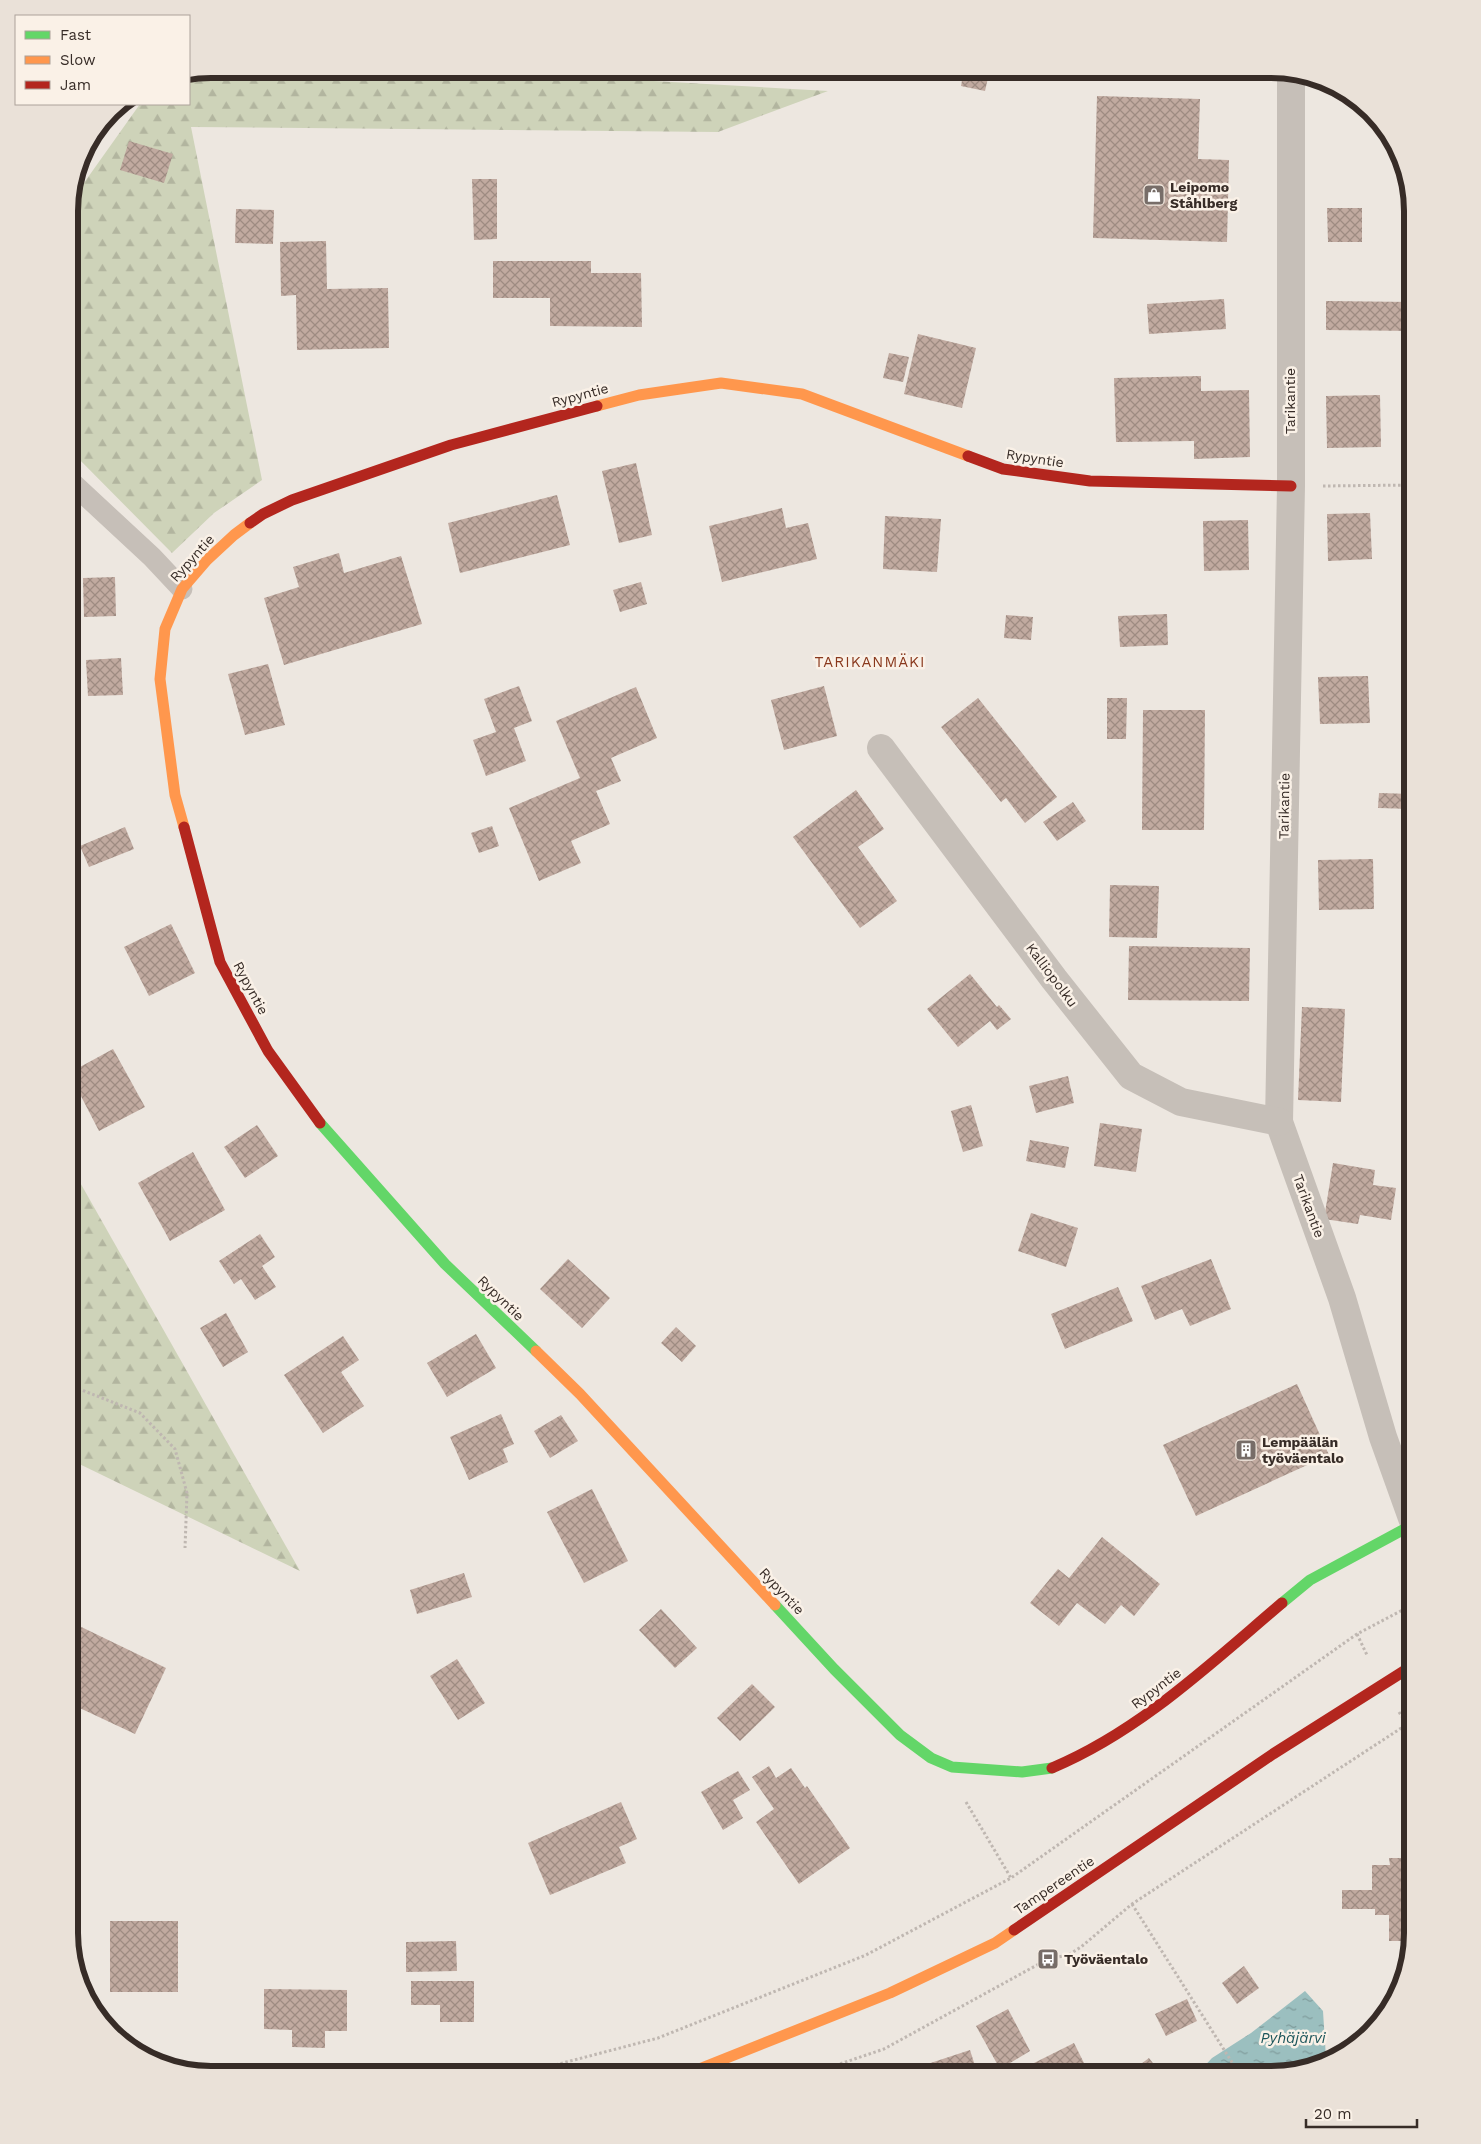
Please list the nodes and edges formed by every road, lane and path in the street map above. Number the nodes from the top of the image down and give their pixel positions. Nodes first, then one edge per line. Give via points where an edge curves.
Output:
1 (1290, 79) edge
2 (1404, 485) edge
3 (1290, 486) junction
4 (78, 488) edge
5 (182, 588) junction
6 (881, 748) dead end
7 (1279, 1122) junction
8 (78, 1389) edge
9 (1404, 1496) edge
10 (1404, 1529) edge
11 (185, 1548) dead end
12 (1404, 1609) edge
13 (1404, 1671) edge
14 (1404, 1726) edge
15 (952, 1767) junction
16 (1011, 1878) junction
17 (1132, 1904) junction
18 (551, 2066) edge
19 (707, 2066) edge
20 (834, 2066) edge
21 (1234, 2066) edge

1 - 3 street, Tarikantie
2 - 3 path
3 - 5 street, Rypyntie via 1090,482 1003,469 802,394 721,384 639,396 451,445 292,500 263,514 234,536
3 - 7 street, Tarikantie
4 - 5 lane
5 - 15 street, Rypyntie via 165,628 160,678 176,795 220,962 268,1051 324,1129 445,1264 580,1394 834,1669 900,1735 931,1758
6 - 7 street, Kalliopolku via 1131,1076 1181,1102
7 - 9 street, Tarikantie via 1342,1298
8 - 11 path via 140,1413 175,1449 188,1493
10 - 15 street, Rypyntie via 1310,1580 1152,1712 1068,1760 1051,1768 1022,1772
12 - 16 path via 1357,1634
13 - 19 street, Tampereentie via 1273,1754 995,1943 890,1993
14 - 17 path
15 - 16 path via 960,1792
16 - 18 path via 866,1955 658,2038
17 - 20 path via 1068,1955 1048,1960 884,2049
17 - 21 path

